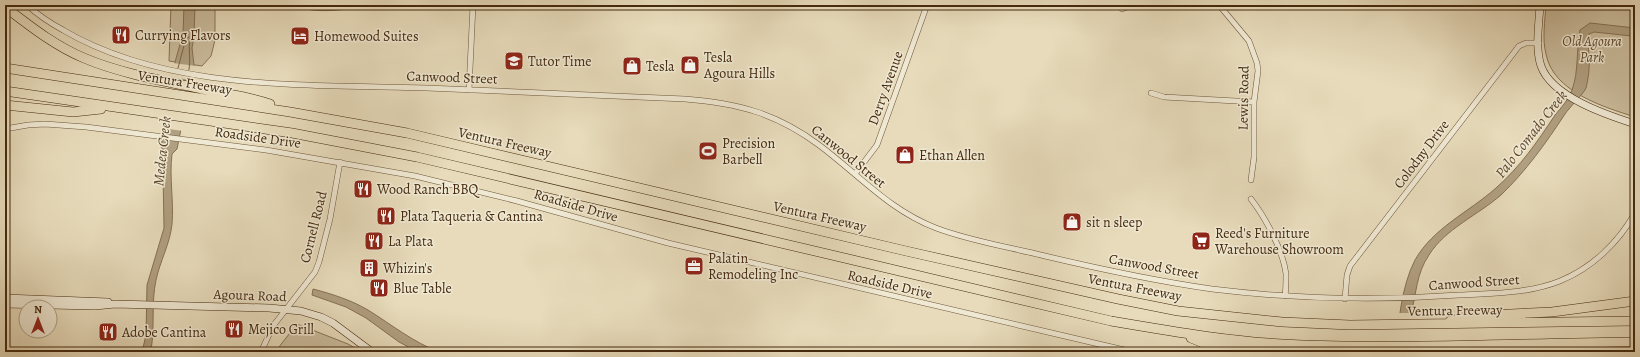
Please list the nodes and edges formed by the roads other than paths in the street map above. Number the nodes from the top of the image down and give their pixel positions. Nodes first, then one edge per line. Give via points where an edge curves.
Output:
1 (27, 5) edge
2 (472, 5) edge
3 (927, 5) edge
4 (1132, 5) edge
5 (1219, 5) edge
6 (1540, 5) edge
7 (5, 7) edge
8 (1122, 9) dead end
9 (1539, 43) junction
10 (5, 68) edge
11 (469, 90) junction
12 (5, 91) edge
13 (1151, 93) dead end
14 (201, 94) junction
15 (5, 97) edge
16 (45, 97) junction
17 (1254, 102) junction
18 (5, 106) edge
19 (114, 107) junction
20 (1635, 124) edge
21 (5, 129) edge
22 (340, 162) junction
23 (855, 174) junction
24 (1251, 180) dead end
25 (1251, 199) dead end
26 (1635, 213) edge
27 (1285, 296) junction
28 (5, 298) edge
29 (1345, 299) junction
30 (1635, 301) edge
31 (5, 304) edge
32 (115, 304) junction
33 (286, 309) junction
34 (1635, 321) edge
35 (1435, 325) junction
36 (1180, 333) junction
37 (1635, 342) edge
38 (261, 352) edge
39 (372, 352) edge
40 (1133, 352) edge
41 (1287, 352) edge

1 - 11 street, Canwood Street via 40,16 85,42 117,56 167,70 274,82
2 - 11 street
3 - 23 street, Derry Avenue via 877,145
4 - 8 street
5 - 17 street, Lewis Road via 1249,41 1253,51 1258,71
6 - 9 main road
7 - 14 highway via 40,34 84,58 126,72 166,80
9 - 20 main road via 1541,66 1555,84 1578,102
9 - 29 street, Colodny Drive via 1519,46 1350,266
10 - 14 highway, Ventura Freeway via 164,93
11 - 23 street, Canwood Street via 685,99 733,104 764,114 795,129
12 - 16 highway
13 - 17 street via 1164,97
14 - 35 highway, Ventura Freeway via 407,133 1118,300 1282,322
15 - 16 highway
16 - 19 highway
17 - 24 street, Lewis Road via 1254,157
18 - 19 highway via 73,112
19 - 36 highway via 299,134 417,157 1112,321
21 - 22 street, Roadside Drive via 45,124 86,127
22 - 33 street, Cornell Road via 319,262
22 - 40 street, Roadside Drive via 415,176 517,200 676,245
23 - 27 street, Canwood Street via 892,205 924,223 948,232 1154,280
25 - 27 street via 1263,215 1283,262 1286,273
26 - 29 street, Canwood Street via 1627,228 1608,250 1562,280 1538,288 1516,293
27 - 29 street, Canwood Street
28 - 32 main road, Agoura Road
30 - 35 highway via 1552,312 1469,316
31 - 32 main road, Agoura Road
32 - 33 main road, Agoura Road
33 - 38 street, Cornell Road via 273,326
33 - 39 main road, Agoura Road via 321,317
34 - 35 highway, Ventura Freeway
36 - 37 highway via 1302,345
36 - 41 highway via 1208,345

